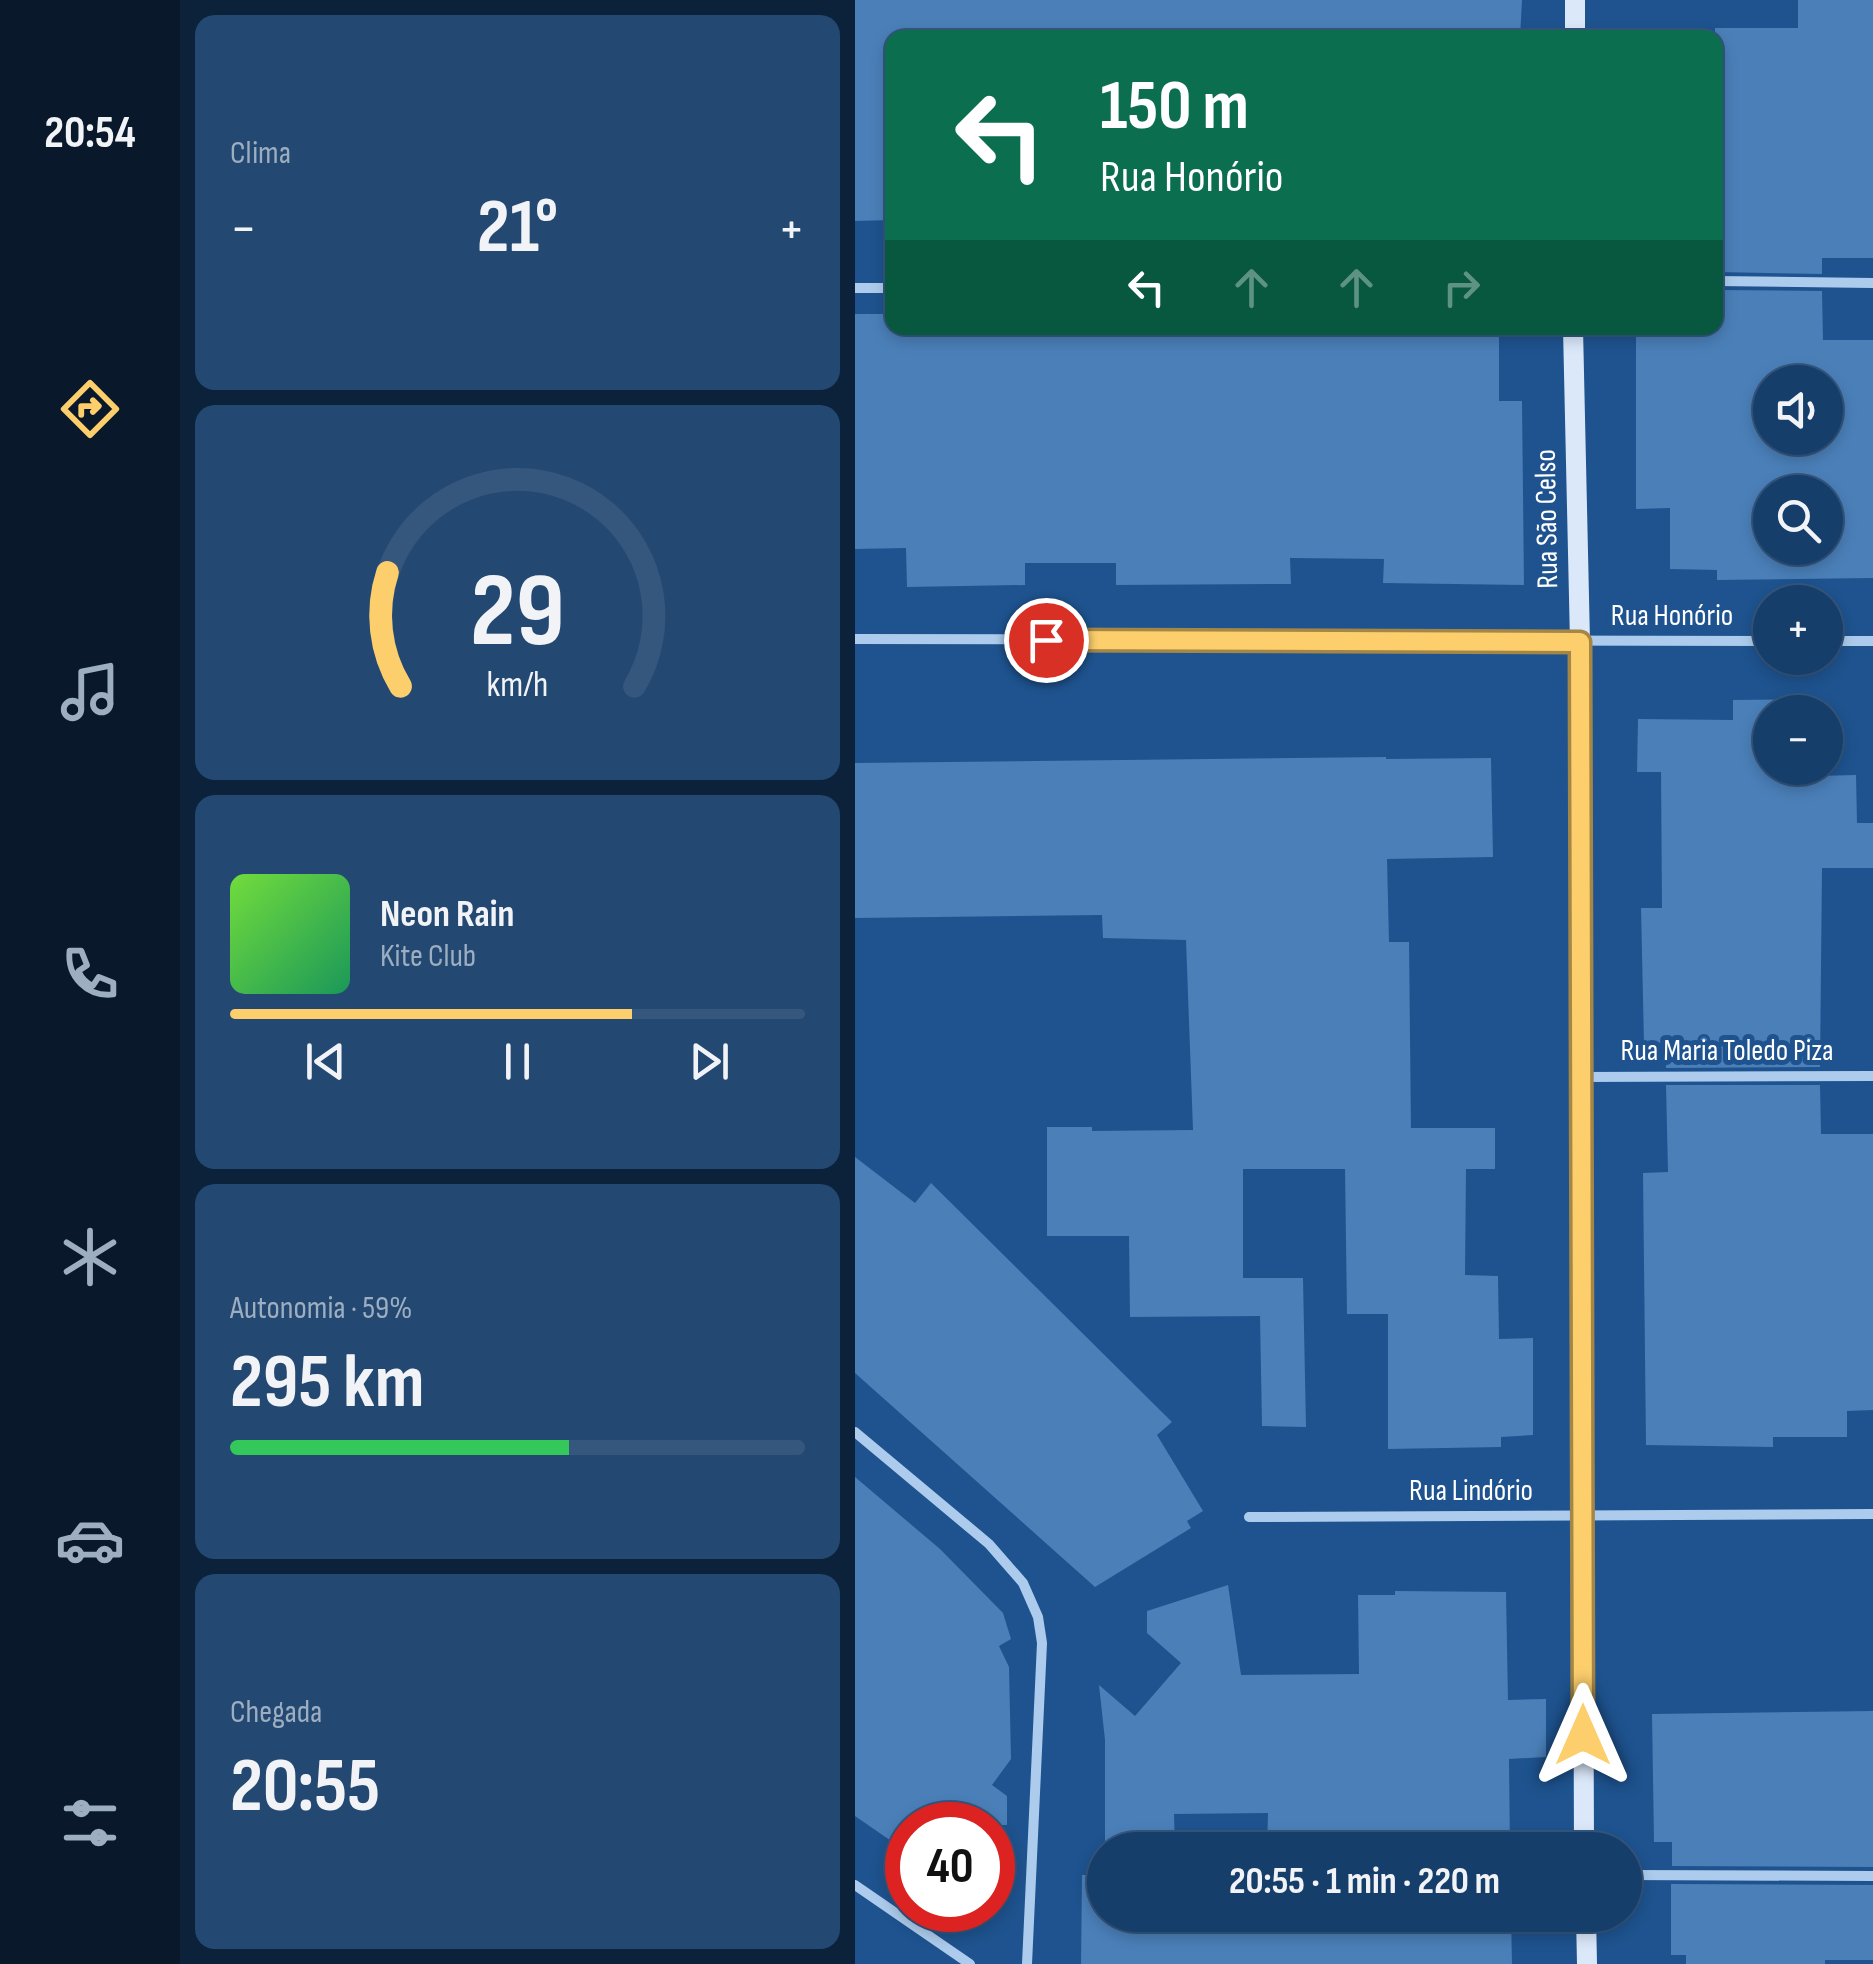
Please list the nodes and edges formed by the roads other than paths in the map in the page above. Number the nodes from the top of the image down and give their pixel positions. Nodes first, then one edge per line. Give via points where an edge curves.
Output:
1 (1575, 0) edge
2 (1575, 30) edge
3 (1723, 282) edge
4 (1873, 283) edge
5 (855, 288) edge
6 (885, 288) edge
7 (1573, 335) edge
8 (855, 639) edge
9 (1843, 641) edge
10 (1873, 641) edge
11 (1580, 642) junction
12 (1753, 642) edge
13 (1873, 1076) edge
14 (1582, 1077) junction
15 (855, 1432) edge
16 (1873, 1514) edge
17 (1583, 1515) junction
18 (1249, 1517) dead end
19 (1584, 1832) edge
20 (1642, 1875) edge
21 (1873, 1876) edge
22 (855, 1885) edge
23 (1586, 1932) edge
24 (970, 1964) edge
25 (1027, 1964) edge
26 (1587, 1964) edge

1 - 2 street
3 - 4 street
5 - 6 street
7 - 11 street, Rua São Celso
8 - 11 street, Rua Honório
9 - 10 street
11 - 12 street, Rua Honório
11 - 14 street, Rua São Celso
13 - 14 street, Rua Maria Toledo Piza
14 - 17 street, Rua São Celso
15 - 25 street via 989,1544 1023,1583 1038,1616
16 - 17 street, Rua Lindório
17 - 18 street, Rua Lindório
17 - 19 street, Rua São Celso
20 - 21 street
22 - 24 street
23 - 26 street

